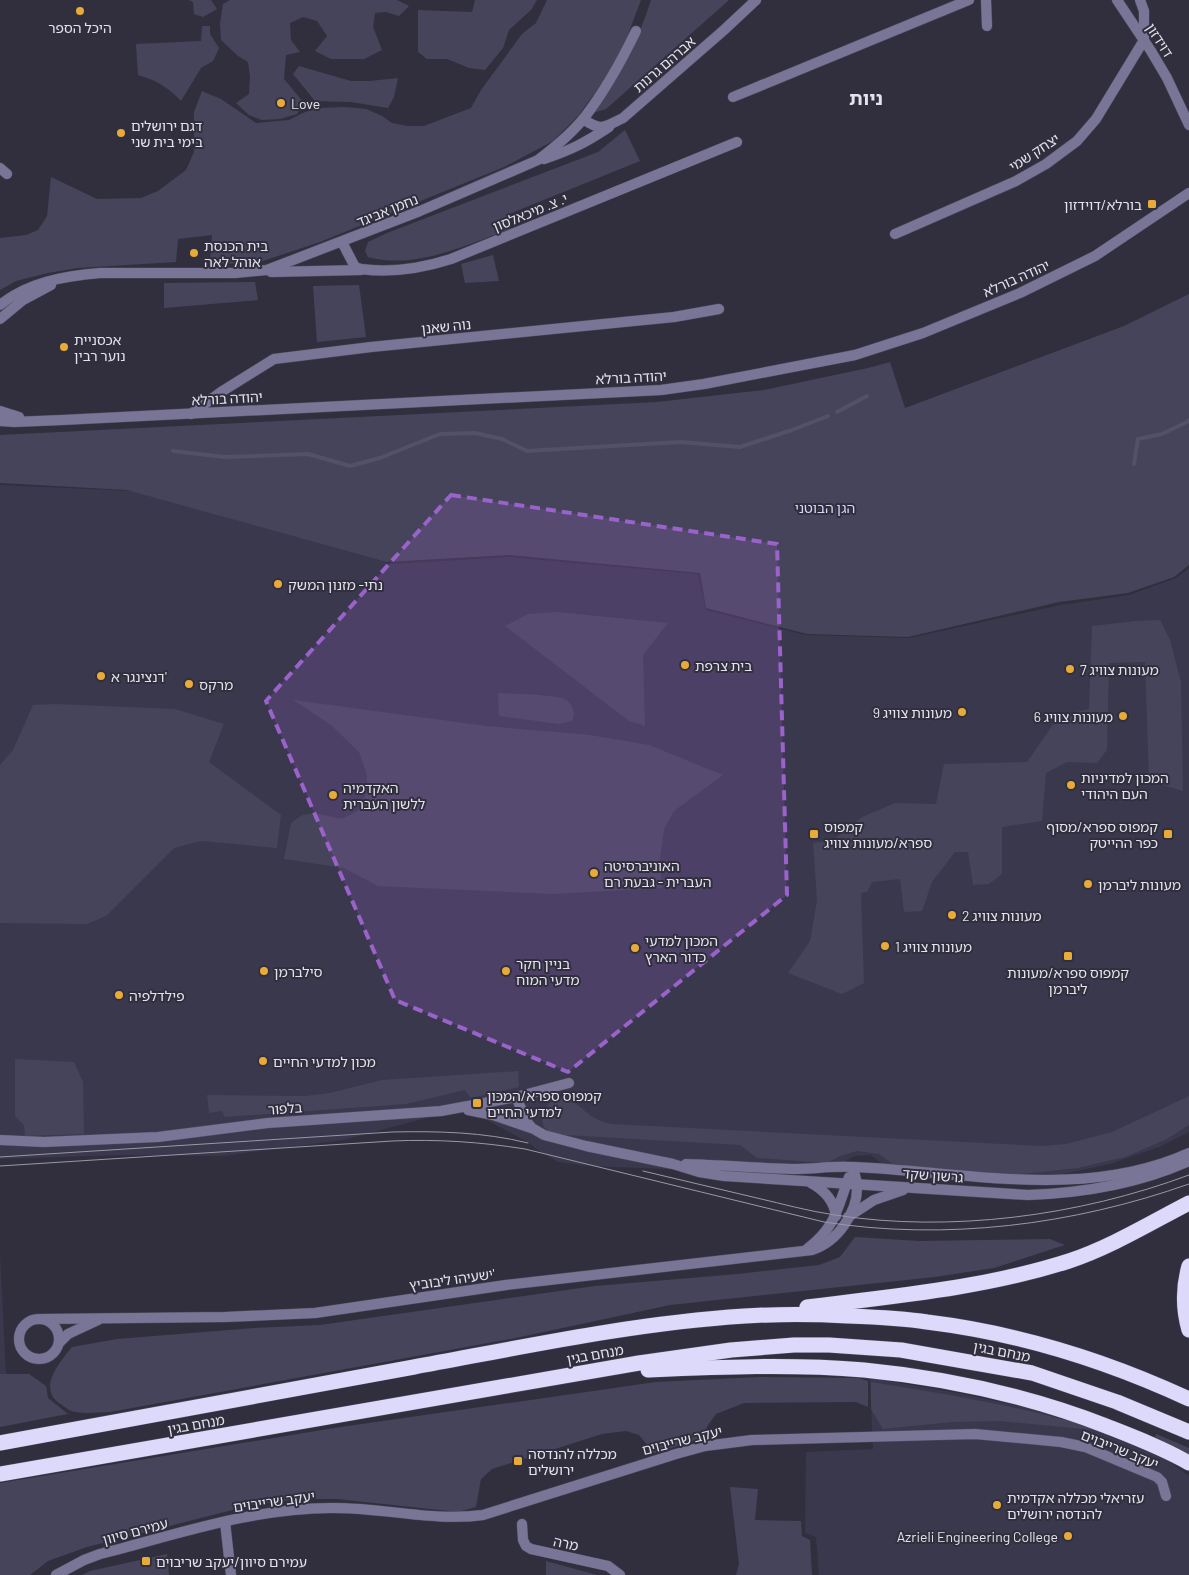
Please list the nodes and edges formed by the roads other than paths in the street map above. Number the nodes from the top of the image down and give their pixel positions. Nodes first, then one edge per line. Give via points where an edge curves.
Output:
1 (756, 0) edge
2 (970, 0) edge
3 (986, 0) edge
4 (1117, 0) edge
5 (1140, 0) edge
6 (987, 26) dead end
7 (636, 31) dead end
8 (1144, 40) junction
9 (733, 97) dead end
10 (623, 118) junction
11 (583, 119) junction
12 (1189, 125) edge
13 (736, 142) dead end
14 (538, 160) junction
15 (1189, 185) edge
16 (1189, 193) edge
17 (1166, 210) junction
18 (895, 234) dead end
19 (342, 242) junction
20 (368, 270) junction
21 (252, 272) junction
22 (78, 275) junction
23 (0, 305) edge
24 (719, 309) dead end
25 (0, 319) edge
26 (0, 411) edge
27 (191, 414) junction
28 (0, 420) edge
29 (62, 420) junction
30 (569, 1083) dead end
31 (516, 1097) junction
32 (460, 1108) junction
33 (532, 1128) junction
34 (0, 1140) edge
35 (1189, 1153) edge
36 (1189, 1161) edge
37 (673, 1164) junction
38 (853, 1167) junction
39 (808, 1181) junction
40 (852, 1185) junction
41 (909, 1188) junction
42 (1189, 1203) edge
43 (836, 1216) junction
44 (848, 1217) junction
45 (804, 1251) junction
46 (1189, 1266) edge
47 (741, 1316) junction
48 (103, 1318) junction
49 (42, 1319) junction
50 (1189, 1330) edge
51 (59, 1344) junction
52 (587, 1372) junction
53 (1189, 1399) edge
54 (1189, 1432) edge
55 (0, 1443) edge
56 (1189, 1463) edge
57 (0, 1474) edge
58 (1166, 1496) dead end
59 (225, 1522) junction
60 (522, 1524) dead end
61 (56, 1575) edge
62 (231, 1575) edge
63 (620, 1575) edge

1 - 10 street, אברהם גרנות
2 - 9 street
3 - 6 street
4 - 8 street, דוידזון
5 - 8 street via 1144,10
7 - 11 street, נחמן אביגד via 607,86
8 - 12 street, דוידזון via 1167,78
8 - 18 street, יצחק שמי via 1096,119 1077,141 1016,181
10 - 11 street, אברהם גרנות via 604,127 595,127
10 - 14 street via 583,144
11 - 14 street, נחמן אביגד
13 - 20 street, י. צ. מיכאלסון via 451,259 418,268
14 - 19 street, נחמן אביגד
15 - 17 street, יהודה בורלא
16 - 17 street, יהודה בורלא
17 - 27 street, יהודה בורלא via 1095,256 1020,292 923,333 842,358 661,390
19 - 20 street via 355,267
19 - 21 street, נחמן אביגד via 267,270
20 - 21 street, י. צ. מיכאלסון
21 - 22 street, נחמן אביגד
22 - 23 street, נחמן אביגד via 20,290
22 - 25 street, נחמן אביגד via 44,288
24 - 27 street, נוה שאנן via 674,317 274,359
26 - 29 street, יהודה בורלא via 27,419
27 - 29 street, יהודה בורלא
28 - 29 street, יהודה בורלא
30 - 31 street, בלפור
31 - 32 street, בלפור
31 - 33 street
32 - 33 street, גרשון שקד
32 - 34 street, בלפור via 234,1126 158,1137 44,1142
33 - 37 street, גרשון שקד via 586,1146
35 - 38 street, גרשון שקד via 1126,1173 1058,1180
36 - 41 street, גרשון שקד via 1125,1183 1061,1194
37 - 38 street, גרשון שקד via 791,1169
37 - 39 street, גרשון שקד via 714,1175
38 - 40 street, ישעיהו ליבוביץ'
39 - 40 street, גרשון שקד
39 - 43 street via 828,1196
40 - 41 street, גרשון שקד
40 - 43 street, ישעיהו ליבוביץ'
40 - 44 street, ישעיהו ליבוביץ' via 854,1203
41 - 44 street via 874,1200
42 - 47 highway via 1105,1247 1033,1271 905,1295
43 - 45 street, ישעיהו ליבוביץ' via 820,1238
44 - 45 street, ישעיהו ליבוביץ' via 840,1232 829,1242
45 - 48 street, ישעיהו ליבוביץ' via 506,1285 315,1312
46 - 50 highway via 1184,1301
47 - 53 highway, מנחם בגין via 798,1314 893,1318 961,1326 1097,1361
47 - 55 highway, מנחם בגין via 545,1343
48 - 49 street, ישעיהו ליבוביץ'
48 - 51 street, ישעיהו ליבוביץ' via 68,1334
49 - 51 street via 54,1326
49 - 51 street via 29,1322 20,1332 22,1351 40,1360 52,1355
52 - 54 highway, מנחם בגין via 692,1355 794,1345 902,1350 1032,1373 1117,1402
52 - 56 highway via 808,1368 912,1376 1053,1408 1126,1434
52 - 57 highway, מנחם בגין
58 - 59 street, יעקב שרייבוים via 1157,1477 1085,1447 1061,1442 975,1434 797,1438 705,1446 483,1516 452,1517 332,1508 277,1511
59 - 61 street, עמירם סיוון via 100,1554
59 - 62 street
60 - 63 street, מרה via 523,1540 531,1549 608,1566

